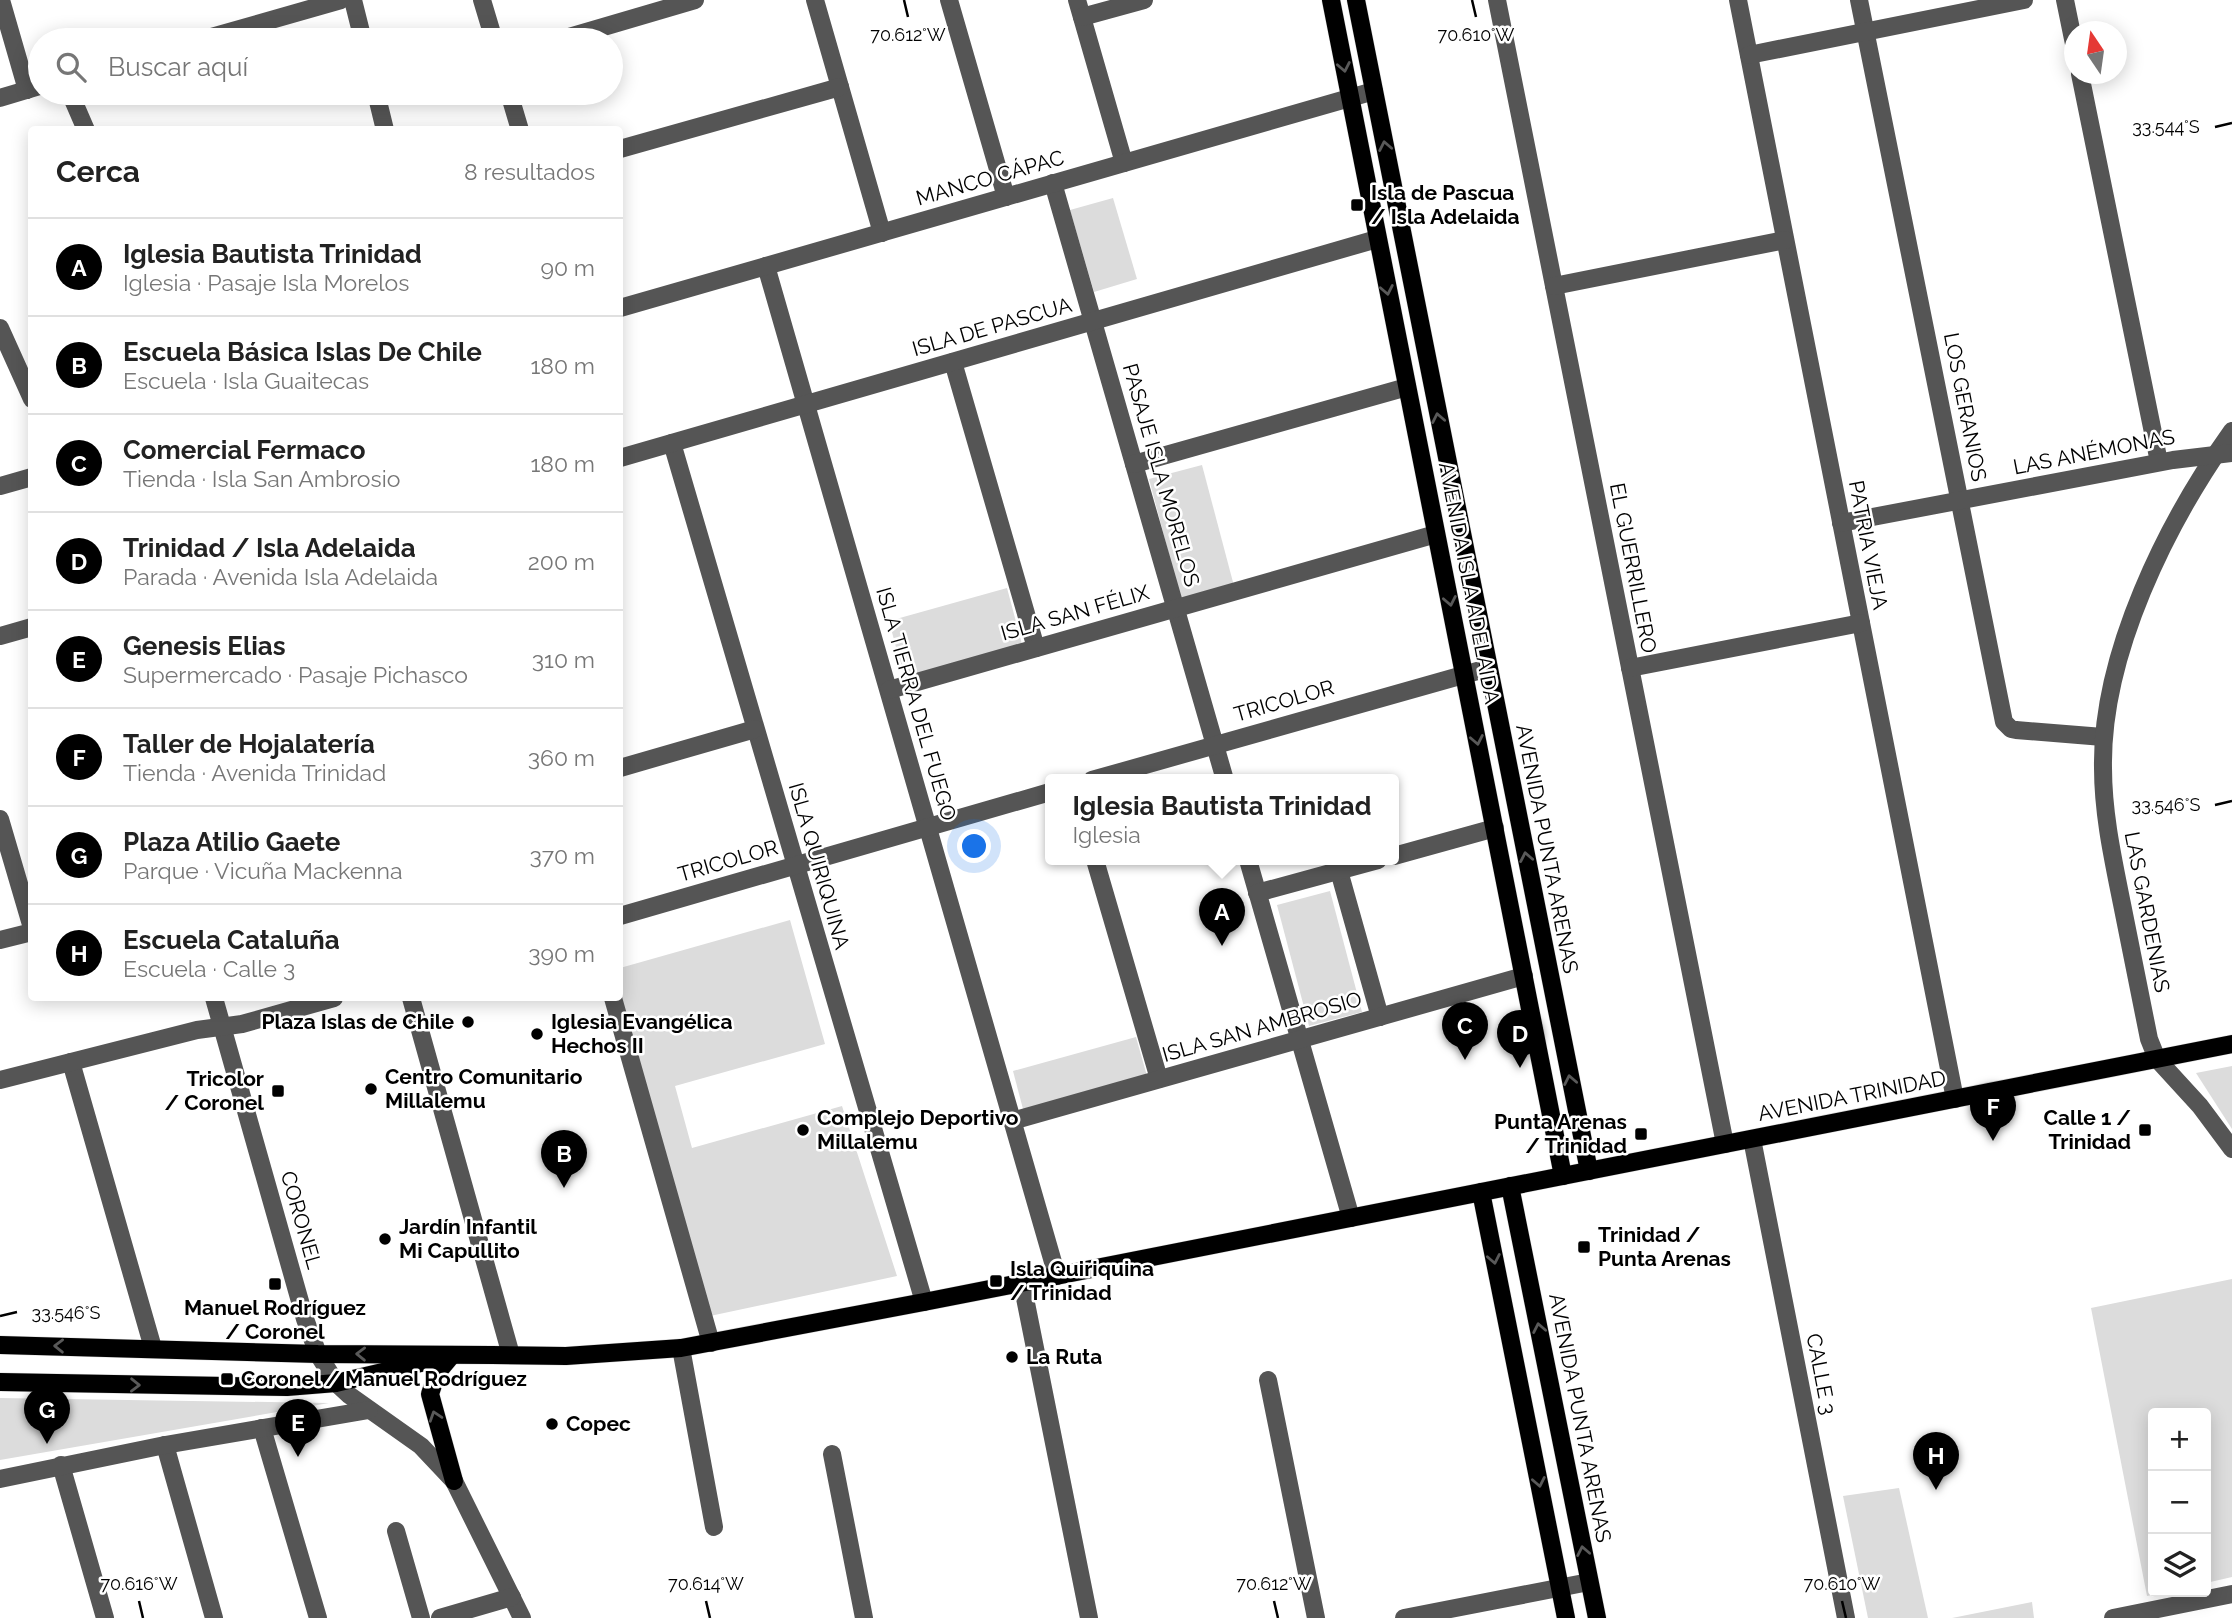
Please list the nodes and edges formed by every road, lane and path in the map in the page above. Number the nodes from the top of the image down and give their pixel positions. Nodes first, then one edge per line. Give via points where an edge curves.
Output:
1 (1, 0) edge
2 (341, 0) edge
3 (353, 0) edge
4 (482, 0) edge
5 (695, 0) edge
6 (815, 0) edge
7 (949, 0) edge
8 (1144, 0) edge
9 (1331, 0) edge
10 (1356, 0) edge
11 (1497, 0) edge
12 (1738, 0) edge
13 (1860, 0) edge
14 (2024, 0) edge
15 (2066, 0) edge
16 (1080, 9) edge
17 (2070, 21) edge
18 (243, 28) edge
19 (360, 28) edge
20 (490, 28) edge
21 (600, 28) edge
22 (1866, 32) junction
23 (1748, 55) junction
24 (28, 74) edge
25 (2082, 84) edge
26 (840, 87) junction
27 (28, 90) edge
28 (1374, 91) junction
29 (0, 98) edge
30 (1350, 98) junction
31 (75, 105) edge
32 (379, 105) edge
33 (513, 105) edge
34 (84, 126) edge
35 (384, 126) edge
36 (519, 126) edge
37 (623, 148) edge
38 (1124, 163) junction
39 (1053, 183) junction
40 (1006, 197) junction
41 (882, 233) junction
42 (1377, 239) junction
43 (1785, 240) junction
44 (766, 265) junction
45 (1554, 286) junction
46 (623, 307) edge
47 (1093, 321) junction
48 (0, 328) edge
49 (953, 362) junction
50 (1407, 387) junction
51 (28, 390) edge
52 (806, 404) junction
53 (2232, 431) edge
54 (672, 443) junction
55 (2224, 454) edge
56 (623, 457) edge
57 (2159, 462) junction
58 (1134, 464) junction
59 (28, 478) edge
60 (0, 486) edge
61 (1960, 500) junction
62 (1840, 523) junction
63 (1436, 534) junction
64 (1175, 608) junction
65 (1861, 623) junction
66 (28, 628) edge
67 (0, 636) edge
68 (1036, 648) junction
69 (1488, 668) junction
70 (1630, 668) junction
71 (1464, 673) junction
72 (888, 690) junction
73 (755, 729) junction
74 (2103, 737) junction
75 (1215, 745) junction
76 (623, 767) edge
77 (1113, 774) edge
78 (1223, 774) edge
79 (1045, 794) edge
80 (928, 827) junction
81 (1495, 828) junction
82 (1, 829) edge
83 (1399, 855) edge
84 (795, 865) junction
85 (1095, 865) edge
86 (1249, 865) edge
87 (1360, 865) edge
88 (1339, 871) junction
89 (1257, 893) junction
90 (623, 915) edge
91 (28, 917) edge
92 (28, 931) edge
93 (0, 940) edge
94 (1524, 976) junction
95 (215, 1001) edge
96 (323, 1001) edge
97 (412, 1001) edge
98 (614, 1001) edge
99 (1380, 1017) junction
100 (222, 1026) junction
101 (1299, 1040) junction
102 (2232, 1044) edge
103 (2157, 1059) junction
104 (71, 1062) junction
105 (1159, 1079) junction
106 (0, 1080) edge
107 (1955, 1099) junction
108 (1012, 1121) junction
109 (1752, 1139) junction
110 (1725, 1144) junction
111 (2232, 1149) edge
112 (1589, 1171) junction
113 (1563, 1175) junction
114 (1510, 1186) junction
115 (1481, 1192) junction
116 (1351, 1218) junction
117 (1057, 1276) junction
118 (1022, 1283) junction
119 (924, 1303) junction
120 (711, 1343) junction
121 (0, 1344) edge
122 (153, 1348) junction
123 (681, 1348) junction
124 (318, 1354) junction
125 (452, 1355) junction
126 (511, 1355) junction
127 (1268, 1380) dead end
128 (0, 1382) edge
129 (336, 1383) junction
130 (369, 1410) junction
131 (262, 1427) junction
132 (165, 1445) junction
133 (832, 1454) dead end
134 (61, 1465) junction
135 (0, 1470) edge
136 (0, 1479) edge
137 (454, 1481) junction
138 (715, 1527) dead end
139 (396, 1531) dead end
140 (1589, 1582) junction
141 (1560, 1588) junction
142 (2232, 1594) edge
143 (512, 1597) junction
144 (105, 1618) edge
145 (214, 1618) edge
146 (318, 1618) edge
147 (421, 1618) edge
148 (440, 1618) edge
149 (522, 1618) edge
150 (864, 1618) edge
151 (1089, 1618) edge
152 (1316, 1618) edge
153 (1405, 1618) edge
154 (1566, 1618) edge
155 (1597, 1618) edge
156 (1846, 1618) edge
157 (2113, 1618) edge

1 - 24 street
2 - 18 street
3 - 19 street
4 - 20 street
5 - 21 street
6 - 26 street
7 - 40 street
8 - 16 street
9 -> 30 main road, AVENIDA ISLA ADELAIDA
10 - 28 main road, AVENIDA PUNTA ARENAS
11 - 45 street, EL GUERRILLERO
12 - 23 street, PATRIA VIEJA
13 - 22 street, LOS GERANIOS
14 - 22 street
15 - 17 street
16 - 38 street
22 - 23 street
22 - 61 street, LOS GERANIOS
23 - 43 street, PATRIA VIEJA
25 - 57 street
26 - 37 street
26 - 41 street
27 - 29 street
28 - 30 street, MANCO CÁPAC
69 -> 28 main road, AVENIDA PUNTA ARENAS
30 - 38 street, MANCO CÁPAC
30 - 42 main road, AVENIDA ISLA ADELAIDA
31 - 34 street
32 - 35 street
33 - 36 street
38 - 39 street, MANCO CÁPAC
39 - 40 street, MANCO CÁPAC
39 - 47 street, PASAJE ISLA MORELOS
40 - 41 street, MANCO CÁPAC
41 - 44 street, MANCO CÁPAC
42 - 47 street, ISLA DE PASCUA
42 -> 50 main road, AVENIDA ISLA ADELAIDA
43 - 45 street
43 - 62 street, PATRIA VIEJA
44 - 46 street, MANCO CÁPAC
44 - 52 street, ISLA TIERRA DEL FUEGO
45 - 70 street, EL GUERRILLERO
47 - 49 street, ISLA DE PASCUA
47 - 58 street, PASAJE ISLA MORELOS
48 - 51 street
49 - 52 street, ISLA DE PASCUA
49 - 68 street
50 - 58 street
50 - 63 main road, AVENIDA ISLA ADELAIDA
52 - 54 street, ISLA DE PASCUA
52 - 72 street, ISLA TIERRA DEL FUEGO
53 - 55 street, LAS GARDENIAS
54 - 56 street, ISLA DE PASCUA
54 - 73 street, ISLA QUIRIQUINA
55 - 57 street, LAS ANÉMONAS
55 - 74 street, LAS GARDENIAS via 2178,518 2141,596 2117,665
57 - 61 street, LAS ANÉMONAS
58 - 64 street, PASAJE ISLA MORELOS
59 - 60 street
61 - 62 street, LAS ANÉMONAS
61 - 74 street, LOS GERANIOS via 2004,722 2016,730
62 - 65 street, PATRIA VIEJA
63 - 64 street, ISLA SAN FÉLIX
63 -> 71 main road, AVENIDA ISLA ADELAIDA
64 - 68 street, ISLA SAN FÉLIX
64 - 75 street, PASAJE ISLA MORELOS
65 - 70 street
65 - 107 street, PATRIA VIEJA
66 - 67 street
68 - 72 street, ISLA SAN FÉLIX
69 - 71 street, TRICOLOR
112 -> 69 main road, AVENIDA PUNTA ARENAS
70 - 110 street, EL GUERRILLERO
71 - 75 street, TRICOLOR
71 -> 81 main road, AVENIDA ISLA ADELAIDA
72 - 80 street, ISLA TIERRA DEL FUEGO
73 - 76 street
73 - 84 street, ISLA QUIRIQUINA
74 - 103 street, LAS GARDENIAS via 2111,851
75 - 77 street, TRICOLOR
75 - 78 street, PASAJE ISLA MORELOS
79 - 80 street, TRICOLOR
80 - 84 street, TRICOLOR
80 - 108 street, ISLA TIERRA DEL FUEGO
81 - 83 street
81 - 94 main road, AVENIDA ISLA ADELAIDA
82 - 91 street
84 - 90 street, TRICOLOR
84 - 119 street, ISLA QUIRIQUINA
85 - 105 street
86 - 89 street
87 - 88 street
88 - 89 street
88 - 99 street
89 - 101 street
92 - 93 street
94 - 99 street, ISLA SAN AMBROSIO
94 - 113 main road, AVENIDA ISLA ADELAIDA
95 - 100 street, CORONEL
96 - 100 street
97 - 126 street
98 - 120 street
99 - 101 street, ISLA SAN AMBROSIO
100 - 104 street
100 - 124 street, CORONEL
101 - 105 street, ISLA SAN AMBROSIO
101 - 116 street
102 - 103 main road, AVENIDA TRINIDAD
103 - 107 main road, AVENIDA TRINIDAD
103 - 111 street, LAS GARDENIAS
104 - 106 street
104 - 122 street
105 - 108 street, ISLA SAN AMBROSIO
107 - 109 main road, AVENIDA TRINIDAD
108 - 117 street, ISLA TIERRA DEL FUEGO
109 - 110 main road, AVENIDA TRINIDAD
109 - 156 street, CALLE 3
110 - 112 main road, AVENIDA TRINIDAD
112 - 113 main road, AVENIDA TRINIDAD
113 - 114 main road, AVENIDA TRINIDAD
114 - 115 main road, AVENIDA TRINIDAD
140 -> 114 main road, AVENIDA PUNTA ARENAS
115 - 116 main road, AVENIDA TRINIDAD
115 -> 141 main road
116 - 117 main road, AVENIDA TRINIDAD
117 - 118 main road, AVENIDA TRINIDAD
118 - 119 main road, AVENIDA TRINIDAD
118 - 151 street
119 - 120 main road, AVENIDA TRINIDAD
120 - 123 main road, AVENIDA TRINIDAD
122 -> 121 main road
122 - 124 main road
123 - 126 main road, AVENIDA TRINIDAD
123 - 138 street
125 -> 124 main road
124 - 129 street, CORONEL
125 - 126 main road, AVENIDA TRINIDAD
125 - 129 main road
137 -> 125 main road via 430,1394 437,1373
127 - 152 street
128 -> 129 main road via 274,1388
129 - 130 street, CORONEL
130 - 131 street
130 - 137 street, CORONEL via 421,1446
131 - 132 street
131 - 146 street
132 - 134 street
132 - 145 street
133 - 150 street
134 - 135 street
134 - 136 street
134 - 144 street
137 - 143 street, CORONEL
139 - 147 street
140 - 141 street
140 - 155 main road, AVENIDA PUNTA ARENAS
141 - 153 street
141 - 154 main road
142 - 157 street
143 - 148 street
143 - 149 street, CORONEL

